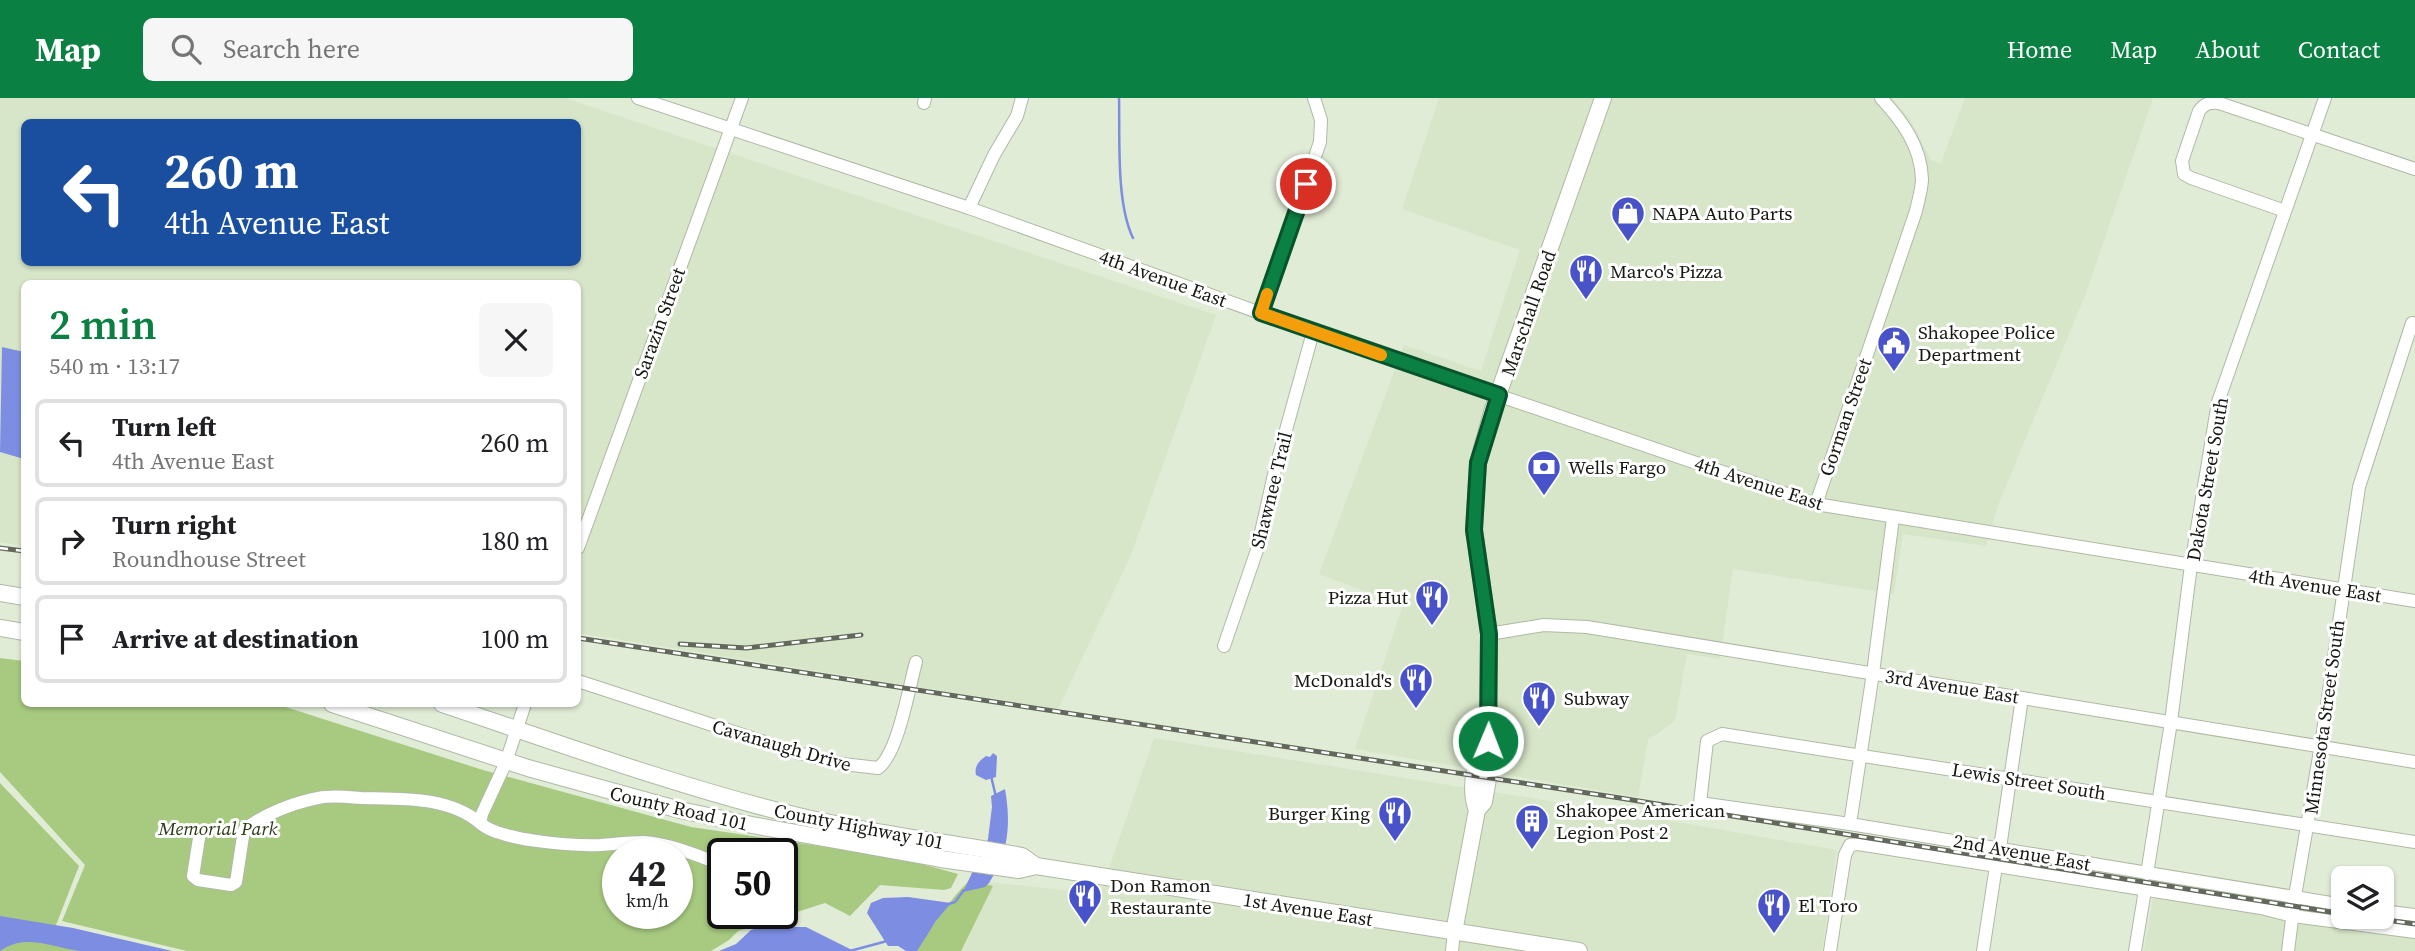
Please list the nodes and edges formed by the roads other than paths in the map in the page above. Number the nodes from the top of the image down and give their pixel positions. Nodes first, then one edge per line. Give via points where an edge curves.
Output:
1 (638, 98) edge
2 (742, 98) edge
3 (1022, 98) edge
4 (1314, 98) edge
5 (1603, 98) edge
6 (1881, 98) edge
7 (2325, 98) edge
8 (731, 129) junction
9 (2312, 135) junction
10 (2415, 169) edge
11 (969, 208) junction
12 (2285, 211) junction
13 (1261, 313) junction
14 (2412, 323) dead end
15 (1313, 332) junction
16 (1499, 395) junction
17 (1816, 503) junction
18 (1893, 518) junction
19 (581, 540) edge
20 (2191, 565) junction
21 (2342, 589) junction
22 (0, 593) edge
23 (21, 596) edge
24 (2415, 601) edge
25 (0, 628) edge
26 (21, 632) edge
27 (1489, 634) junction
28 (1224, 646) dead end
29 (916, 662) dead end
30 (1873, 673) junction
31 (581, 682) edge
32 (2022, 698) junction
33 (341, 707) edge
34 (451, 707) edge
35 (524, 707) edge
36 (2171, 722) junction
37 (515, 728) junction
38 (2321, 745) junction
39 (1861, 755) junction
40 (506, 762) junction
41 (2415, 762) edge
42 (2010, 778) junction
43 (2159, 802) junction
44 (1700, 803) joint
45 (480, 823) junction
46 (1850, 824) junction
47 (2307, 825) junction
48 (200, 832) dead end
49 (2415, 842) edge
50 (2000, 848) junction
51 (945, 852) junction
52 (707, 859) edge
53 (1036, 866) joint
54 (1996, 866) junction
55 (2147, 874) junction
56 (2145, 890) junction
57 (2295, 896) junction
58 (2331, 903) edge
59 (2394, 912) edge
60 (2415, 915) edge
61 (2293, 916) junction
62 (1454, 932) junction
63 (2415, 932) edge
64 (1452, 951) edge
65 (1579, 951) edge
66 (1830, 951) edge
67 (1983, 951) edge
68 (2135, 951) edge
69 (2288, 951) edge

1 - 8 street, 4th Avenue East
2 - 8 street, Sarazin Street
3 - 11 street
4 - 13 street via 1321,120 1320,142
5 - 16 main road, Marschall Road
6 - 17 street, Gorman Street via 1911,136 1922,181 1916,211
7 - 9 street, Dakota Street South
8 - 11 street, 4th Avenue East
8 - 19 street, Sarazin Street
9 - 10 street
9 - 12 street, Dakota Street South
9 - 12 street via 2219,103 2210,102 2199,111 2182,161 2184,174
11 - 13 street, 4th Avenue East
12 - 20 street, Dakota Street South via 2218,402
13 - 15 street, 4th Avenue East
14 - 21 street, Minnesota Street South via 2359,487
15 - 16 street, 4th Avenue East
15 - 28 street, Shawnee Trail via 1256,550
16 - 17 street, 4th Avenue East
16 - 27 main road, Marschall Road via 1478,463 1474,526
17 - 18 street, 4th Avenue East
18 - 20 street, 4th Avenue East
18 - 30 street
20 - 21 street, 4th Avenue East
20 - 36 street, Dakota Street South
21 - 24 street, 4th Avenue East
21 - 38 street, Minnesota Street South
22 - 23 main road
25 - 26 main road
27 - 30 street, 3rd Avenue East via 1544,625 1587,627
27 - 62 main road, Marschall Road via 1488,741 1492,752
29 - 31 street, Cavanaugh Drive via 894,747 878,768 798,753
30 - 32 street, 3rd Avenue East
30 - 39 street
32 - 36 street, 3rd Avenue East
32 - 42 street
33 - 40 main road, County Road 101
34 - 37 main road, County Highway 101
35 - 37 street
36 - 38 street, 3rd Avenue East
36 - 43 street, Dakota Street South
37 - 40 street
37 - 51 main road, County Highway 101 via 786,813
38 - 41 street, 3rd Avenue East
38 - 47 street, Minnesota Street South
39 - 42 street, Lewis Street South
39 - 44 street, Lewis Street South via 1722,734 1707,741
39 - 46 street
40 - 45 street
40 - 51 main road, County Road 101 via 597,789 752,825
42 - 43 street, Lewis Street South
42 - 50 street
43 - 47 street, Lewis Street South
43 - 55 street, Dakota Street South
44 - 46 street, 2nd Avenue East
45 - 48 street via 460,810 428,801 316,798 244,830 236,882 231,885 193,876
45 - 52 street via 500,835 571,844 646,842
46 - 50 street, 2nd Avenue East
47 - 49 street, Lewis Street South
47 - 57 street, Minnesota Street South
50 - 55 street, 2nd Avenue East
51 - 53 main road, County Highway 101 via 1009,862 1022,856
53 - 62 main road, 1st Avenue East
54 - 56 street, 2nd Avenue East
54 - 66 street, 2nd Avenue East via 1850,845
54 - 67 street
55 - 57 street, 2nd Avenue East
56 - 61 street, 2nd Avenue East
56 - 68 street
57 - 58 street, 2nd Avenue East
57 - 61 street, Minnesota Street South
59 - 60 street
61 - 63 street, 2nd Avenue East
61 - 69 street, Minnesota Street South
62 - 64 street, Marschall Road
62 - 65 main road, 1st Avenue East

